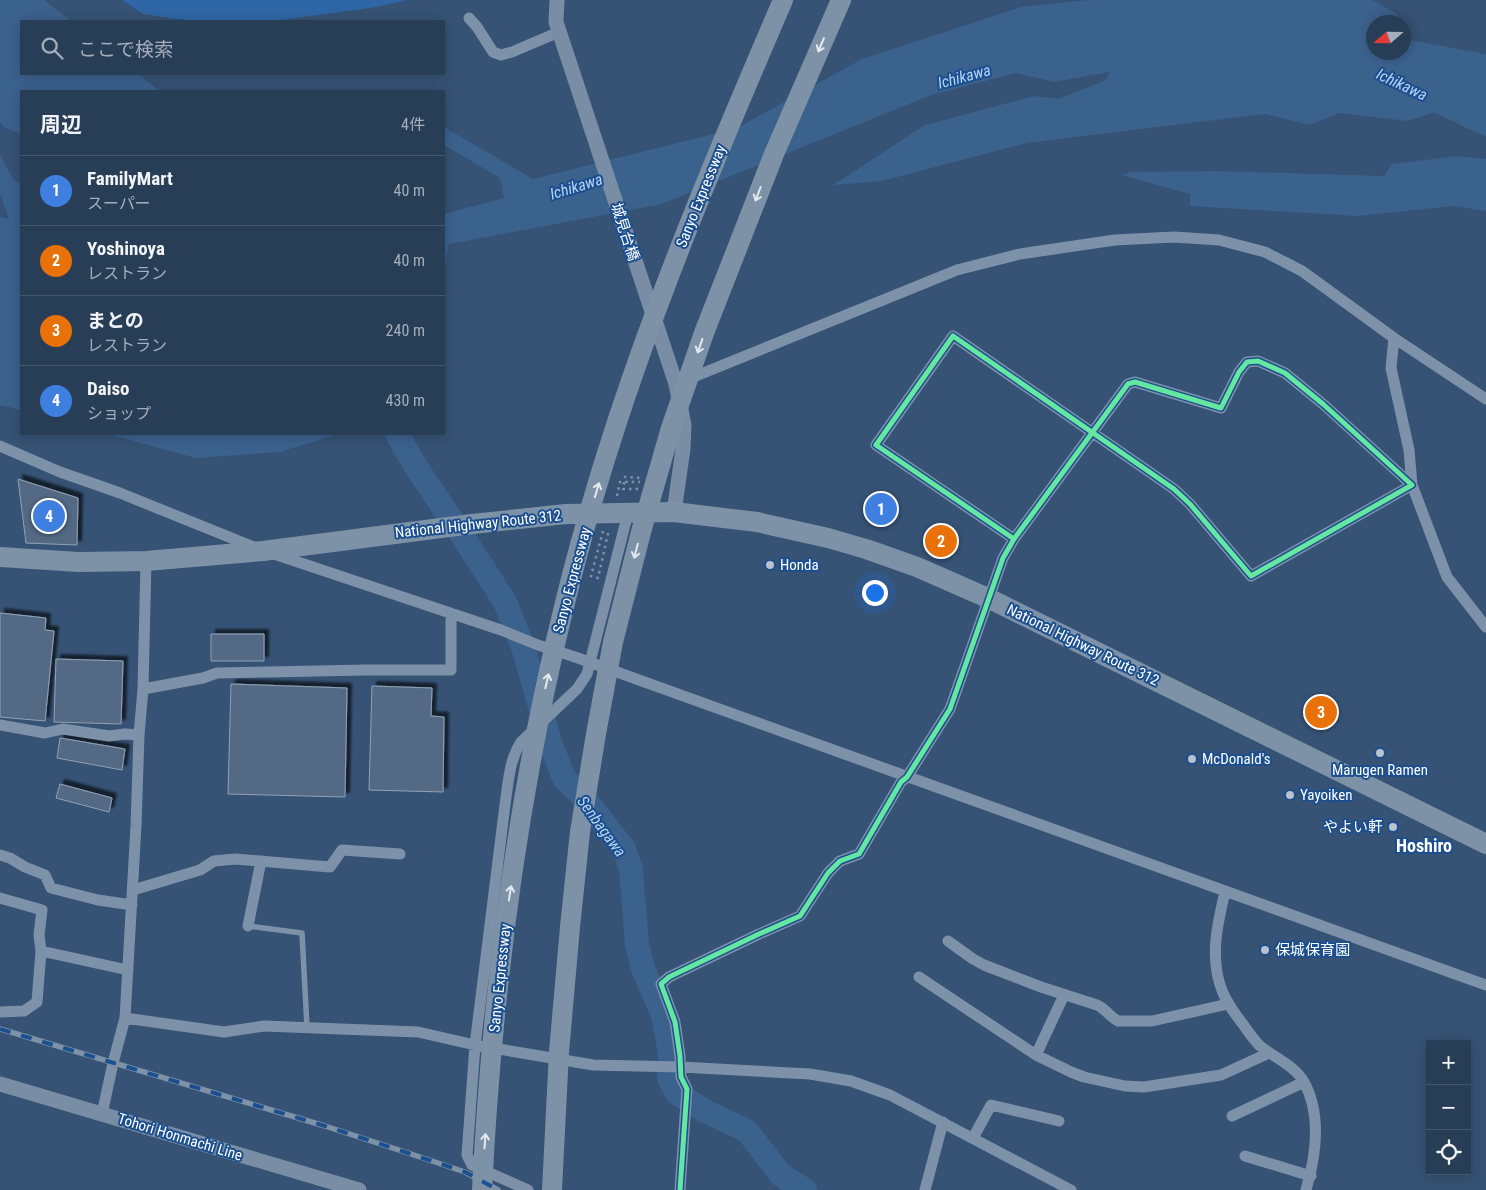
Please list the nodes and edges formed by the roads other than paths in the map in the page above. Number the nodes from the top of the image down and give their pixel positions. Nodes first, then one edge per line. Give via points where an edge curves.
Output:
1 (557, 0) edge
2 (783, 0) edge
3 (841, 0) edge
4 (469, 18) dead end
5 (559, 32) junction
6 (1394, 338) junction
7 (674, 380) junction
8 (1486, 399) edge
9 (1093, 432) junction
10 (0, 446) edge
11 (1412, 485) junction
12 (674, 512) junction
13 (628, 513) junction
14 (1014, 538) junction
15 (264, 551) junction
16 (0, 557) edge
17 (146, 561) junction
18 (990, 599) junction
19 (451, 613) junction
20 (1486, 627) edge
21 (590, 664) junction
22 (143, 689) junction
23 (0, 725) edge
24 (139, 735) junction
25 (907, 777) junction
26 (1486, 844) edge
27 (400, 854) dead end
28 (0, 855) edge
29 (261, 861) junction
30 (133, 890) junction
31 (1225, 892) junction
32 (0, 898) edge
33 (132, 905) junction
34 (248, 926) joint
35 (948, 941) dead end
36 (41, 951) junction
37 (128, 970) junction
38 (919, 977) dead end
39 (1486, 985) edge
40 (1064, 995) junction
41 (1228, 1004) junction
42 (0, 1012) edge
43 (125, 1018) junction
44 (307, 1027) junction
45 (475, 1045) junction
46 (1269, 1053) junction
47 (1036, 1054) junction
48 (681, 1067) junction
49 (1304, 1082) junction
50 (0, 1084) edge
51 (102, 1114) junction
52 (1232, 1116) dead end
53 (1059, 1121) dead end
54 (943, 1122) junction
55 (973, 1138) junction
56 (1245, 1156) dead end
57 (1311, 1176) junction
58 (359, 1190) edge
59 (482, 1190) edge
60 (528, 1190) edge
61 (552, 1190) edge
62 (680, 1190) edge
63 (925, 1190) edge
64 (1071, 1190) edge
65 (1306, 1190) edge

1 - 5 street, 城見台橋
59 -> 2 highway, Sanyo Expressway via 505,925 544,694 566,598 618,417 656,311
3 -> 61 highway via 774,154 701,342 671,428 613,642 580,832 559,1052
4 - 5 street via 493,52 501,55
5 - 7 street, 城見台橋
6 - 7 street via 1302,271 1264,252 1219,240 1174,236 1125,239 1020,254 957,270
6 - 8 street
6 - 11 street via 1391,368
7 - 12 street, 城見台橋 via 684,426
9 - 11 street via 1185,499 1251,576
9 - 11 street via 1128,384 1135,382 1221,408 1238,372 1247,362 1258,361 1286,373
9 - 14 street
9 - 14 street via 953,336 876,445
10 - 15 street
11 - 20 street via 1447,577
12 - 13 highway, National Highway Route 312
12 - 18 highway, National Highway Route 312 via 757,522 866,548 917,566
13 - 15 highway, National Highway Route 312 via 566,514
13 - 21 street
14 - 18 street via 1003,558
15 - 17 highway, National Highway Route 312
15 - 19 street
16 - 17 highway, National Highway Route 312 via 78,562
17 - 22 street
18 - 25 street via 950,709
18 - 26 highway, National Highway Route 312
19 - 21 street
19 - 22 street via 451,670 217,673
21 - 25 street
21 - 45 street via 577,689 521,742 514,753
22 - 24 street
23 - 24 street via 45,732 63,729 109,736
24 - 30 street
25 - 31 street
25 - 48 street via 859,854 840,861 828,873 800,916 669,977 661,984 675,1022
27 - 29 street via 342,850 330,866
28 - 33 street via 45,875 51,888
29 - 30 street via 214,861 200,870
29 - 34 street
30 - 33 street
31 - 39 street
31 - 41 street via 1218,921 1216,957 1217,974
32 - 36 street via 42,910
33 - 37 street
34 - 44 lane via 302,934
35 - 40 street via 984,965
36 - 37 street
36 - 42 street via 37,1002 24,1011
37 - 43 street
38 - 47 street
40 - 41 street via 1102,1007 1118,1021 1152,1021
40 - 47 street
41 - 46 street
43 - 44 street via 224,1032 264,1026
43 - 51 street
44 - 45 street via 418,1032
45 - 48 street via 593,1065
45 - 60 street via 467,1155 472,1165
46 - 47 street via 1220,1075 1139,1087 1084,1077
46 - 49 street
48 - 54 street via 810,1074 851,1080 890,1095
48 - 62 street via 681,1077 687,1089
49 - 52 street
49 - 57 street via 1316,1126
50 - 51 street, Tohori Honmachi Line
51 - 58 street, Tohori Honmachi Line
53 - 55 street via 991,1105
54 - 55 street
54 - 63 street
55 - 64 street
56 - 57 street
57 - 65 street

